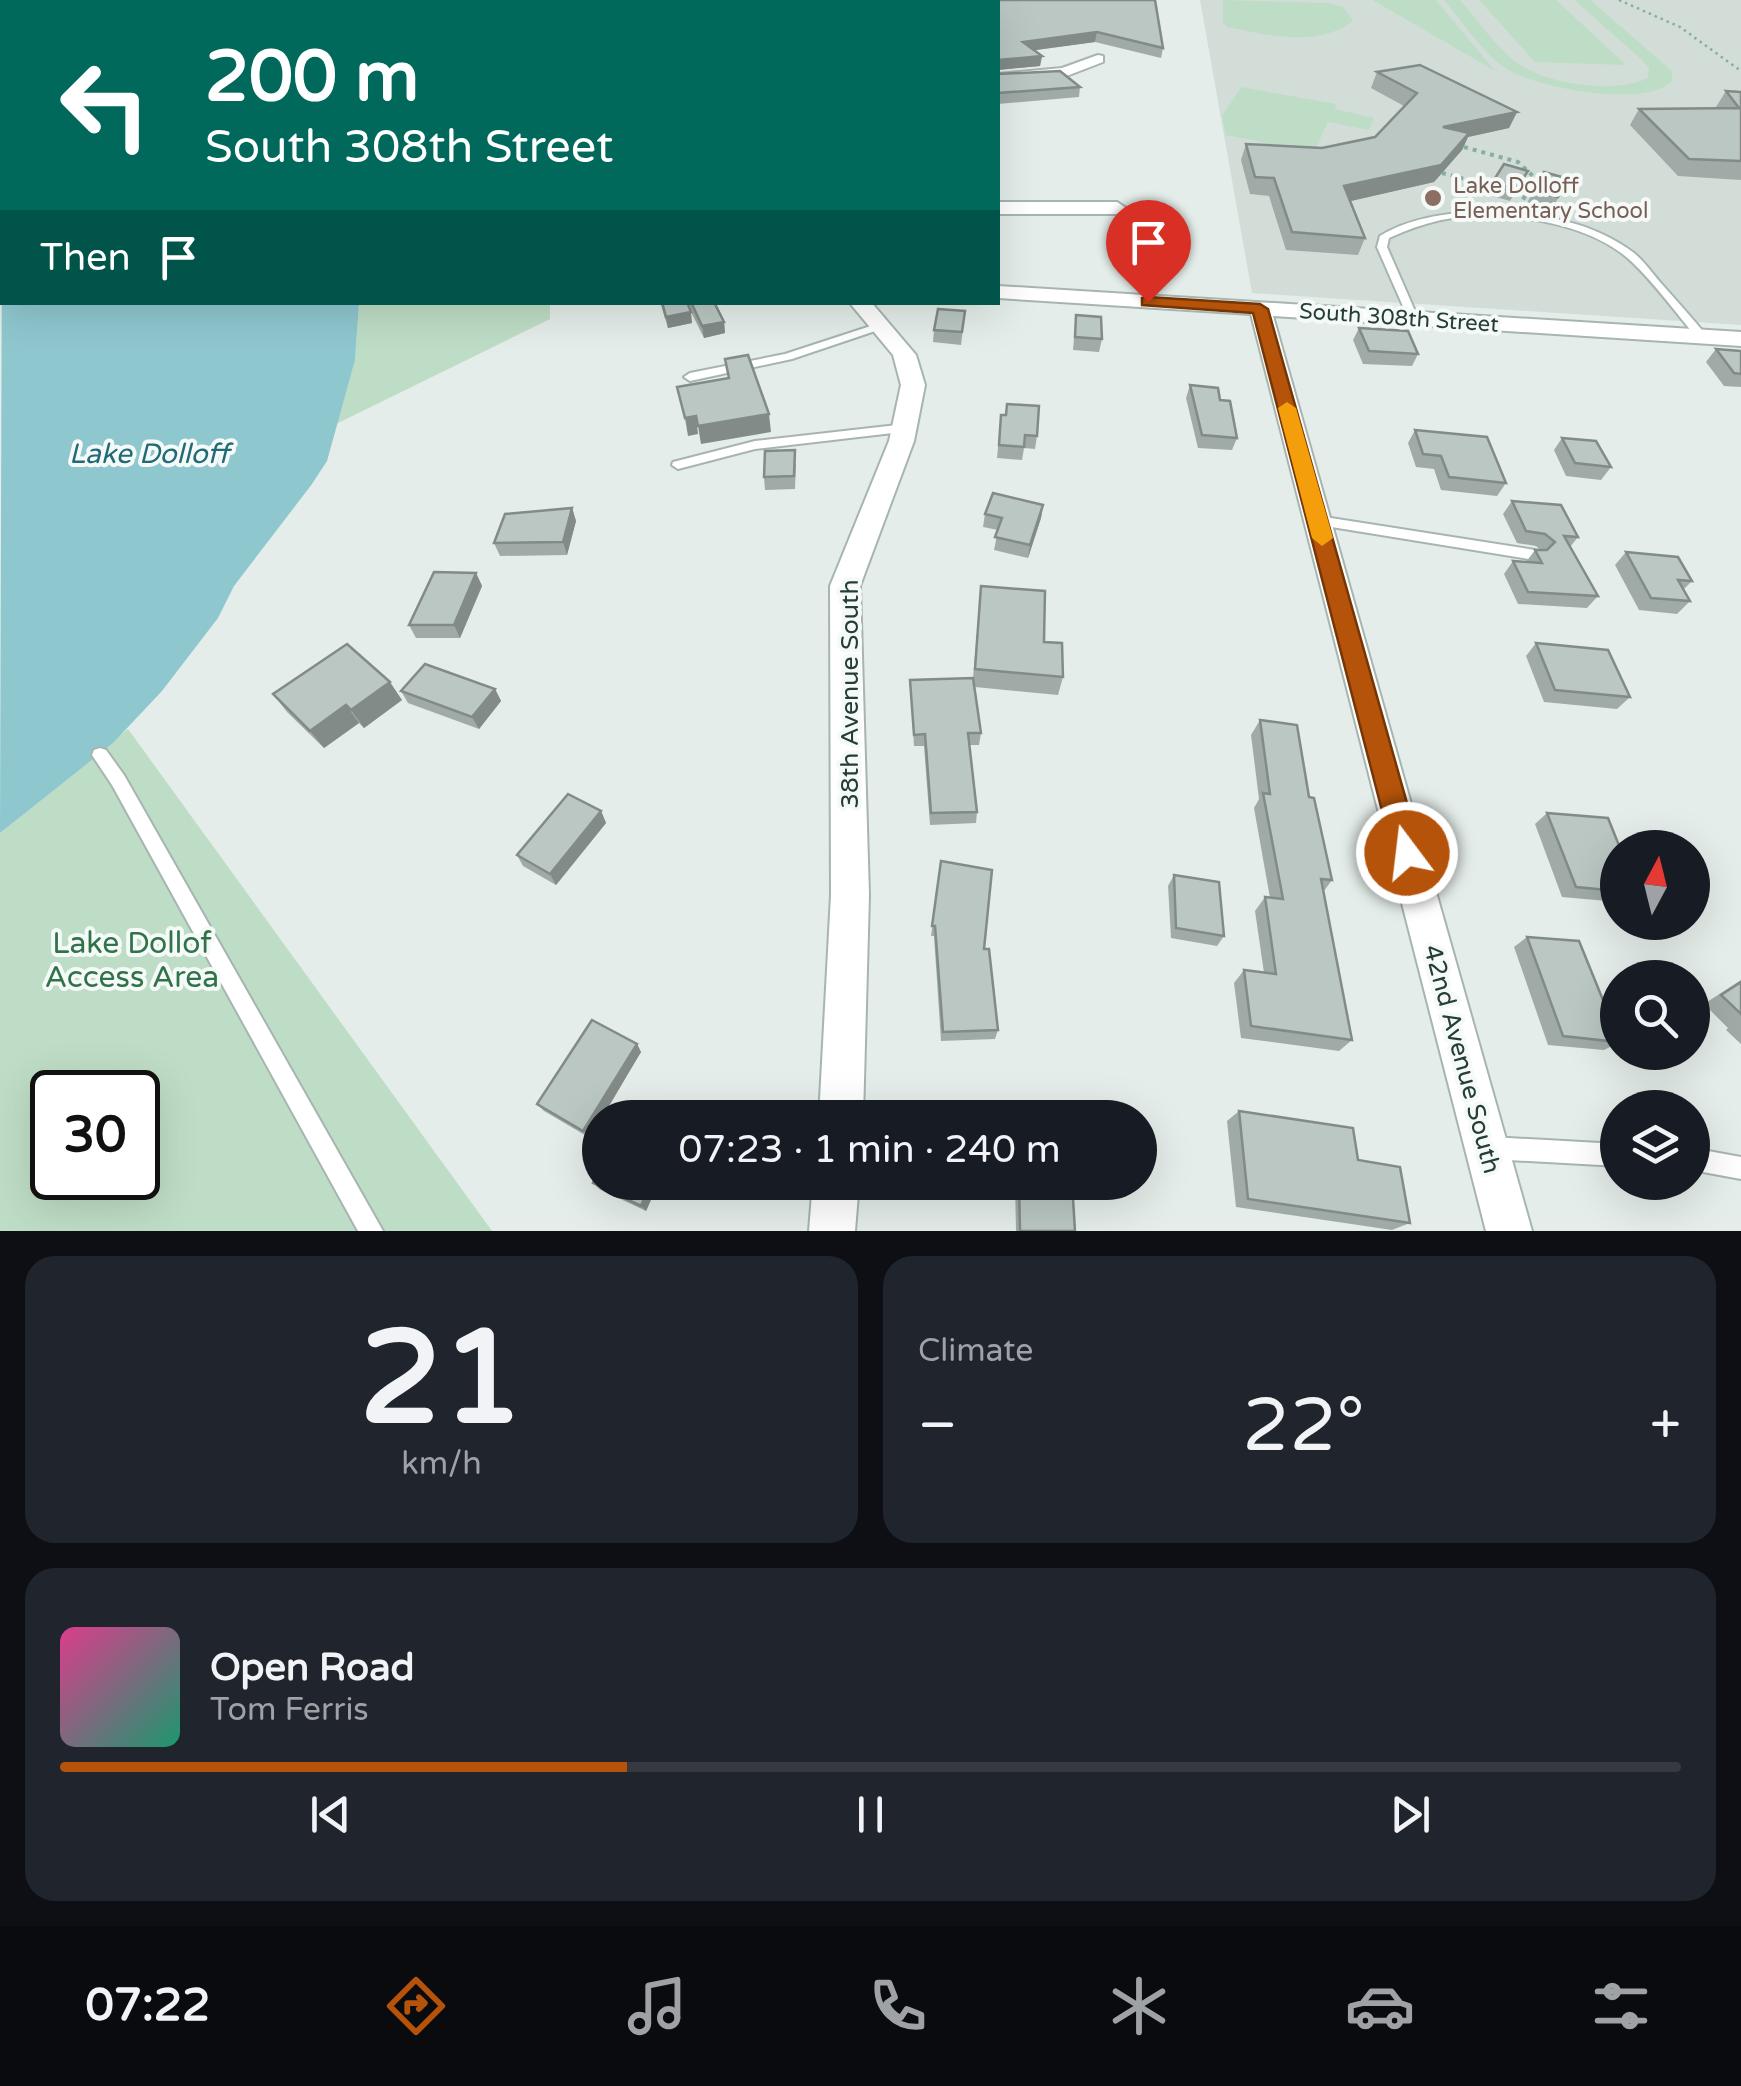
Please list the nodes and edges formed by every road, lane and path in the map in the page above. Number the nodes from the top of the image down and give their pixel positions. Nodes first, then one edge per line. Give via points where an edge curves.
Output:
1 (1618, 0) edge
2 (1098, 59) dead end
3 (1741, 71) edge
4 (1000, 78) edge
5 (1464, 147) edge
6 (1442, 173) edge
7 (1491, 186) edge
8 (1528, 201) dead end
9 (1000, 208) edge
10 (1116, 208) dead end
11 (1000, 292) edge
12 (1260, 309) junction
13 (870, 314) edge
14 (1413, 318) junction
15 (1701, 336) junction
16 (1741, 339) edge
17 (690, 377) dead end
18 (906, 428) junction
19 (678, 465) dead end
20 (1318, 521) junction
21 (1536, 555) edge
22 (100, 754) dead end
23 (841, 1100) edge
24 (1487, 1148) junction
25 (1600, 1154) edge
26 (1710, 1162) edge
27 (1741, 1168) edge
28 (835, 1200) edge
29 (371, 1231) edge
30 (832, 1231) edge
31 (1509, 1231) edge

1 - 3 path via 1668,20
2 - 4 street via 1064,72
5 - 8 path via 1526,166 1534,178 1522,200
6 - 7 path
9 - 10 street
11 - 12 street, South 308th Street
12 - 14 street, South 308th Street
12 - 20 street, 42nd Avenue South
13 - 17 lane via 788,357
13 - 18 street, 38th Avenue South via 914,376
14 - 15 street, South 308th Street
14 - 15 lane via 1382,247 1385,236 1464,214 1509,213 1558,222 1620,248
15 - 16 street, South 308th Street
18 - 19 lane via 755,445
18 - 23 street, 38th Avenue South via 855,545 845,586 850,895
20 - 21 lane
20 - 24 street, 42nd Avenue South
22 - 29 lane
24 - 25 lane
24 - 31 street, 42nd Avenue South
26 - 27 lane
28 - 30 street

